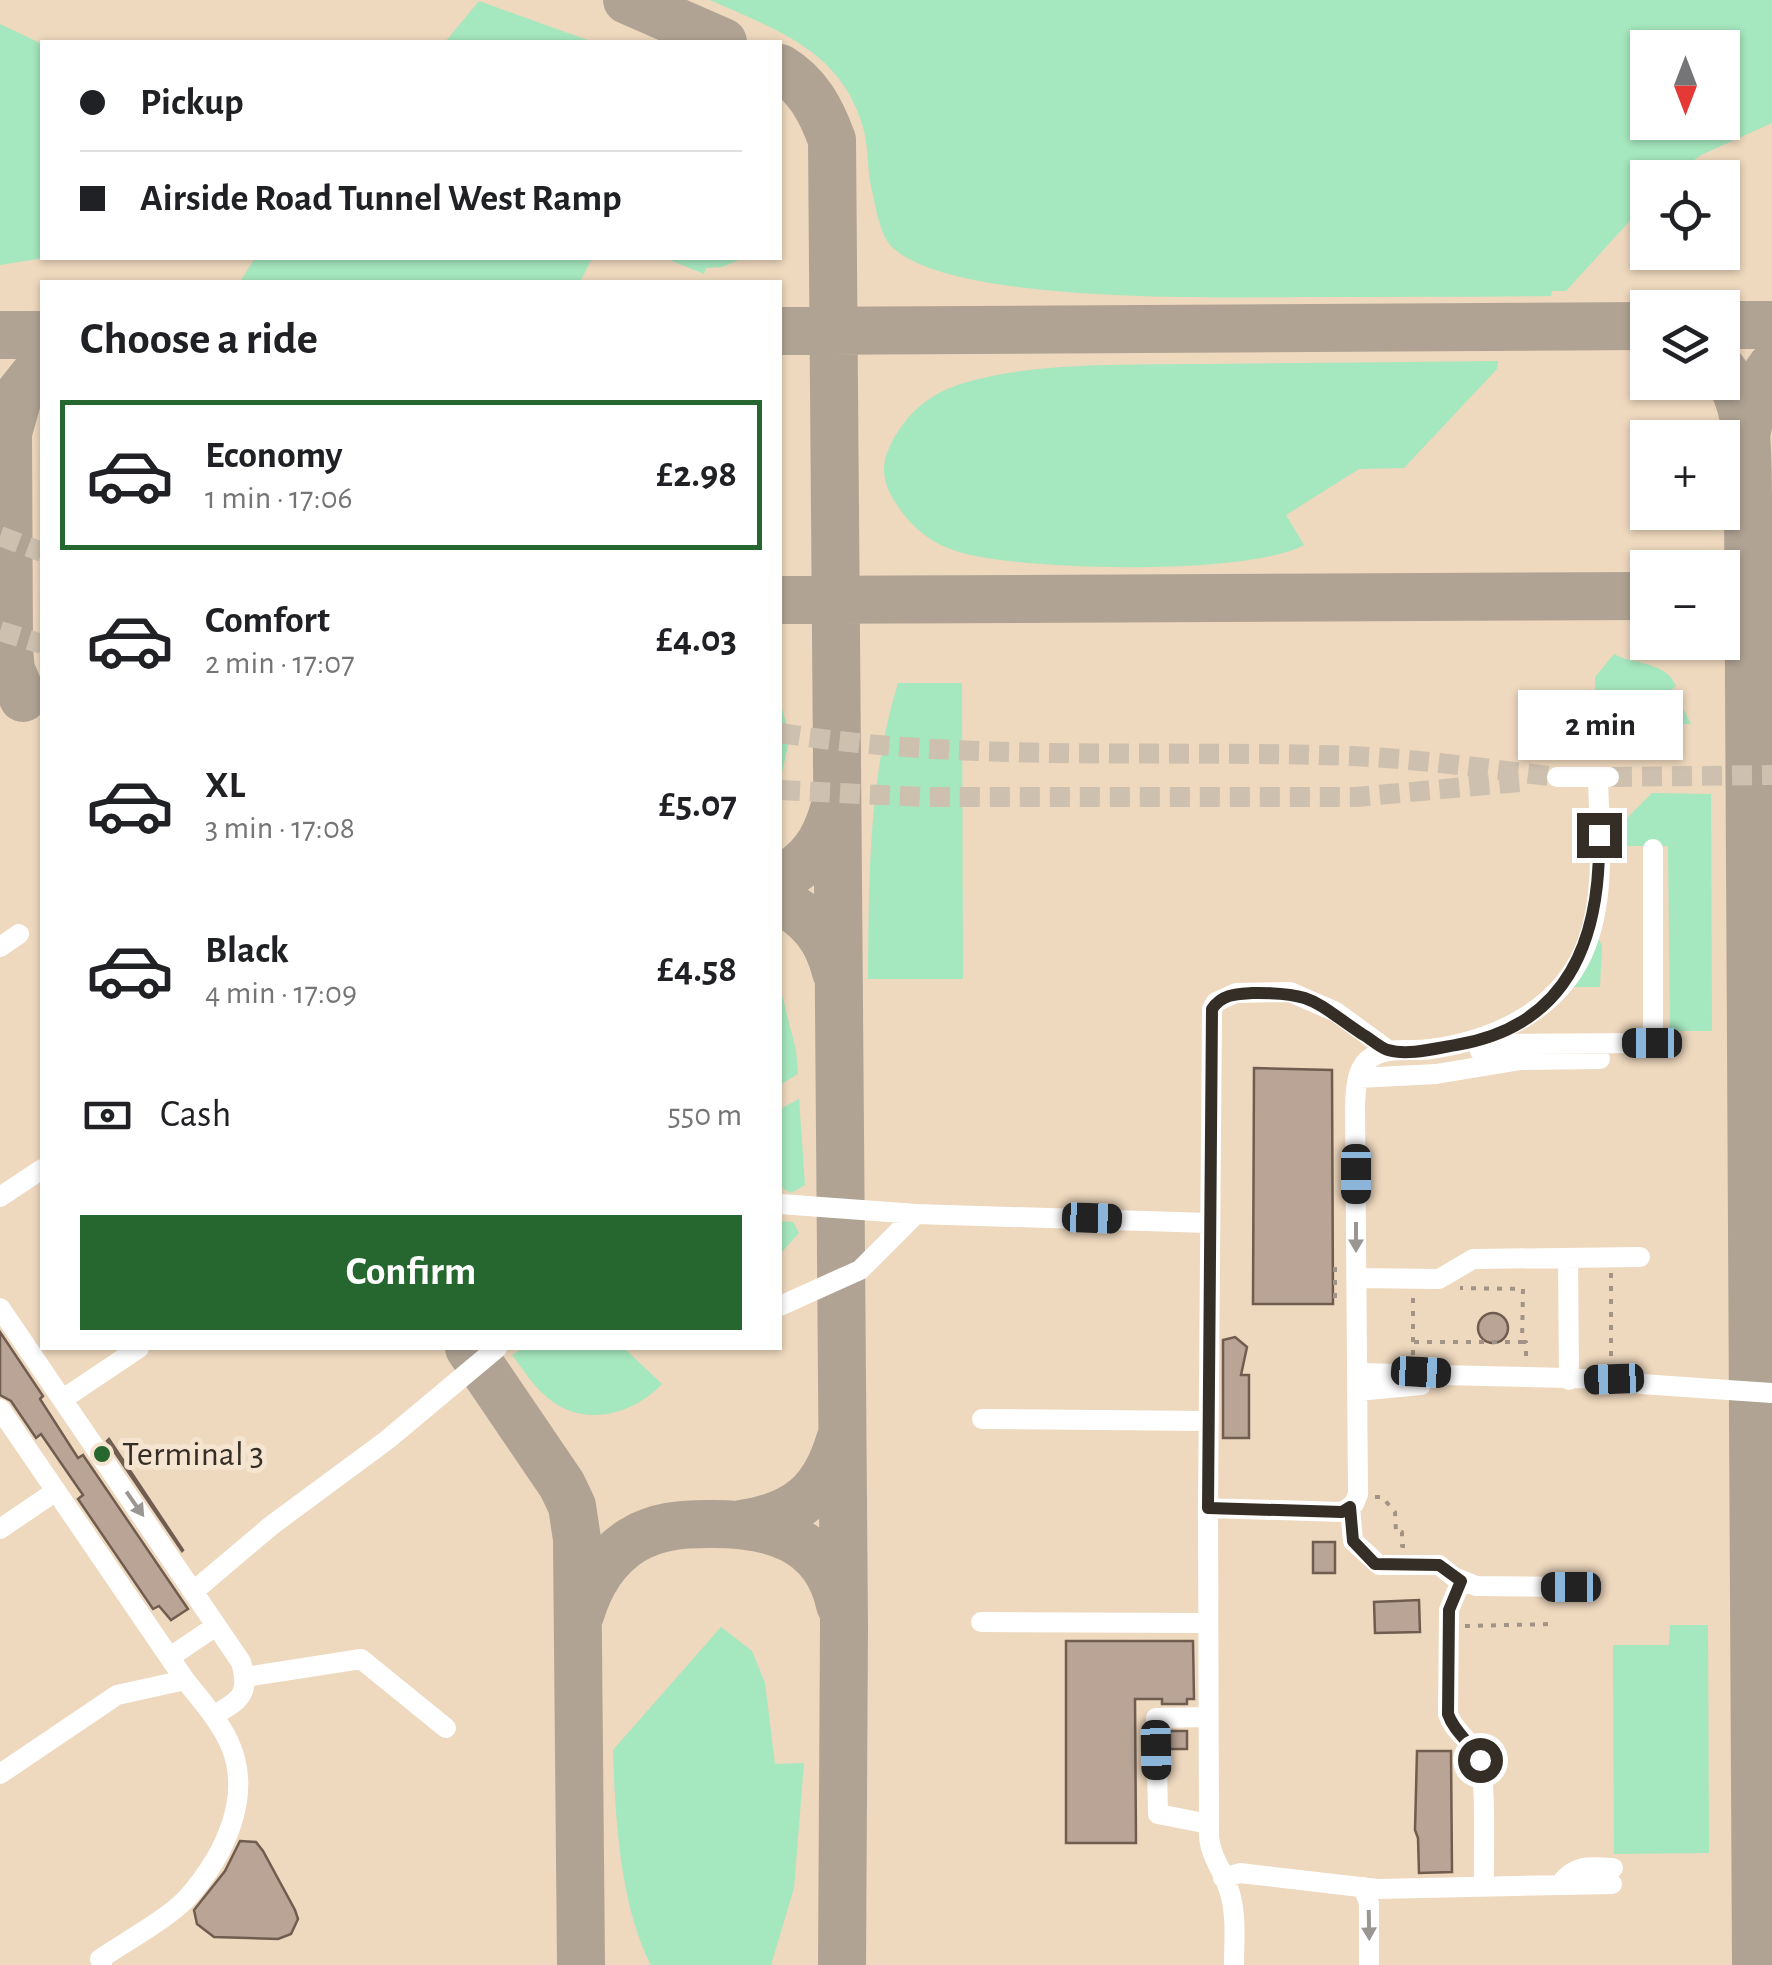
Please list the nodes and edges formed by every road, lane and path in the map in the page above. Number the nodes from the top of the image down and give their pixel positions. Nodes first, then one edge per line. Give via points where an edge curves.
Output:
1 (1556, 778) tunnel mouth
2 (1652, 848) dead end
3 (19, 934) dead end
4 (0, 947) edge
5 (1388, 1050) junction
6 (1600, 1060) dead end
7 (1360, 1073) junction
8 (40, 1169) edge
9 (0, 1198) edge
10 (782, 1204) edge
11 (916, 1214) junction
12 (1209, 1223) junction
13 (1640, 1257) dead end
14 (1568, 1258) junction
15 (1356, 1278) junction
16 (1413, 1288) dead end
17 (1444, 1288) dead end
18 (782, 1305) edge
19 (0, 1308) edge
20 (1414, 1342) junction
21 (136, 1350) edge
22 (495, 1350) edge
23 (1413, 1372) junction
24 (1569, 1380) junction
25 (1357, 1382) junction
26 (1598, 1384) dead end
27 (1772, 1394) edge
28 (62, 1399) junction
29 (0, 1410) edge
30 (982, 1419) dead end
31 (1209, 1421) junction
32 (56, 1491) junction
33 (1362, 1501) junction
34 (1208, 1508) junction
35 (1407, 1526) dead end
36 (0, 1529) edge
37 (1402, 1532) dead end
38 (1461, 1581) junction
39 (1571, 1587) dead end
40 (195, 1590) junction
41 (980, 1622) dead end
42 (1208, 1623) junction
43 (216, 1626) junction
44 (170, 1657) junction
45 (245, 1677) junction
46 (185, 1680) junction
47 (214, 1715) junction
48 (1208, 1717) junction
49 (446, 1728) dead end
50 (0, 1774) edge
51 (1209, 1824) junction
52 (1612, 1876) dead end
53 (1223, 1878) junction
54 (1363, 1887) junction
55 (1484, 1887) junction
56 (102, 1965) edge
57 (1234, 1965) edge
58 (1370, 1965) edge

1 - 5 street via 1605,777 1596,901 1587,944 1566,981 1509,1028 1468,1043
2 - 7 street via 1652,1043 1505,1044 1442,1058 1382,1059
3 - 4 street
5 - 7 street via 1370,1057
5 - 12 street via 1336,1012 1290,992 1236,994 1216,1002 1210,1025
6 - 7 street via 1522,1060 1436,1074
7 -> 15 street
8 - 9 street
10 - 11 street
11 - 12 street
11 - 18 street via 860,1270
12 - 31 street
13 - 14 street
14 - 15 street via 1473,1259 1439,1279
14 - 24 street
15 - 25 street
16 - 20 path
17 - 20 path via 1522,1289 1522,1342
19 - 28 street
20 - 23 path
21 - 28 street
22 - 40 street
23 - 24 street
23 - 25 street
24 - 27 street
25 - 26 street
25 - 33 street
28 -> 40 street
29 - 32 street
30 - 31 street
31 - 34 street
32 - 36 street
32 - 44 street
33 - 34 street via 1342,1512
33 - 38 street via 1353,1541 1375,1564 1439,1565
34 - 42 street
35 - 37 path
38 - 39 street
38 - 55 street via 1449,1610 1448,1714 1480,1760
40 - 43 street
41 - 42 street
42 - 48 street
43 - 44 street
43 - 45 street
44 - 46 street
45 - 47 street via 241,1696
45 - 49 street via 362,1659
46 - 47 street
46 - 50 street via 118,1696
47 - 56 street via 239,1781 229,1832 186,1899 100,1960
48 - 51 street
48 - 51 street via 1156,1718 1158,1814
51 - 53 street via 1210,1855
52 - 55 street via 1578,1867 1562,1882
53 - 54 street via 1240,1873
53 - 57 street via 1234,1908
54 - 55 street
54 -> 58 street

